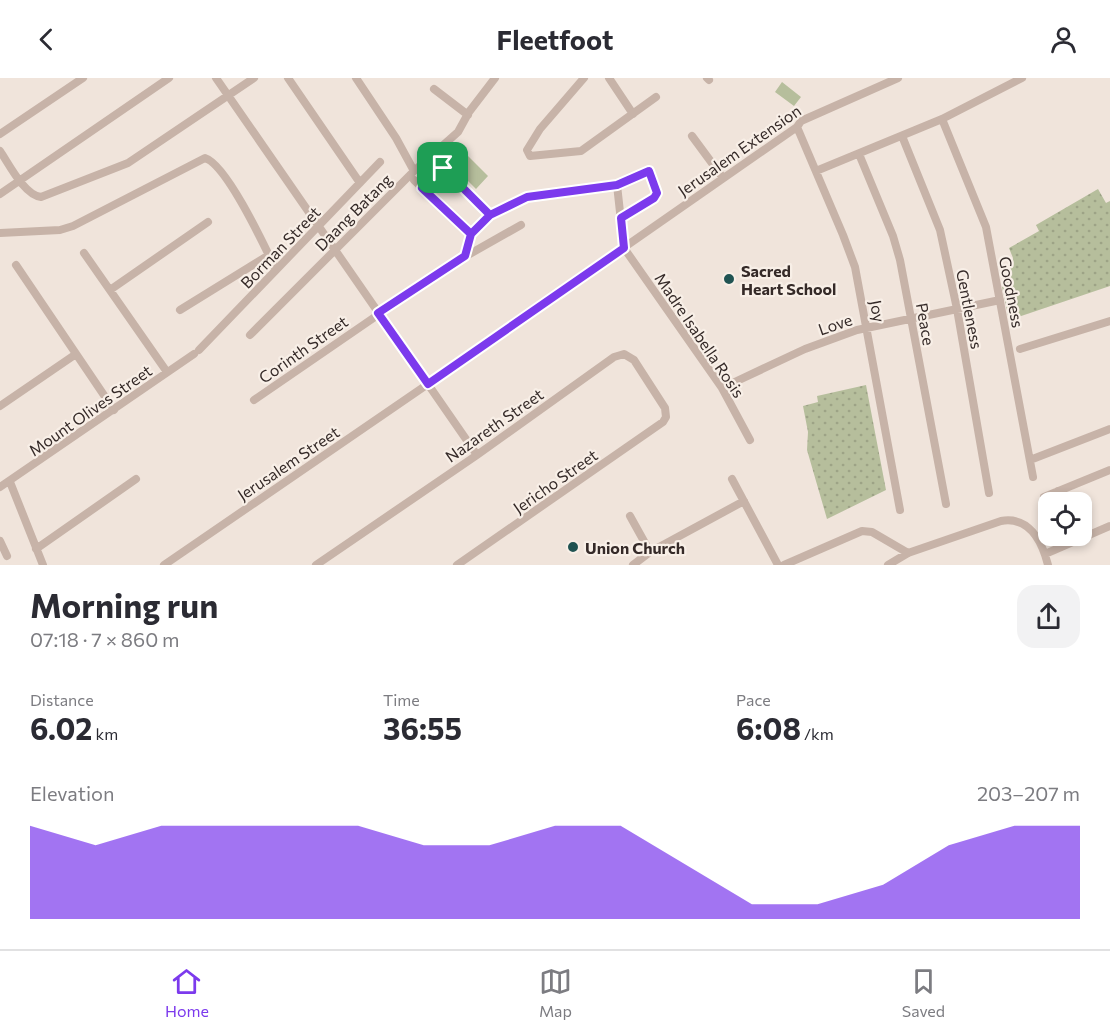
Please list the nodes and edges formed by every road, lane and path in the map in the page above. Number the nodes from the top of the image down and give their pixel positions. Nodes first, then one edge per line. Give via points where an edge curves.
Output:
1 (83, 78) edge
2 (170, 78) edge
3 (216, 78) edge
4 (254, 78) edge
5 (288, 78) edge
6 (356, 78) edge
7 (495, 78) edge
8 (584, 78) edge
9 (609, 78) edge
10 (898, 78) edge
11 (1022, 78) edge
12 (434, 89) dead end
13 (228, 95) junction
14 (656, 97) dead end
15 (633, 114) junction
16 (468, 115) junction
17 (942, 119) junction
18 (797, 127) junction
19 (0, 134) edge
20 (692, 136) dead end
21 (902, 136) junction
22 (462, 150) dead end
23 (0, 151) edge
24 (859, 154) junction
25 (380, 162) dead end
26 (443, 168) junction
27 (816, 171) junction
28 (414, 175) junction
29 (723, 178) junction
30 (19, 179) junction
31 (360, 183) junction
32 (617, 185) junction
33 (422, 188) junction
34 (0, 194) edge
35 (490, 215) junction
36 (621, 218) junction
37 (208, 222) dead end
38 (521, 225) dead end
39 (318, 226) junction
40 (0, 233) edge
41 (471, 234) junction
42 (624, 248) junction
43 (334, 249) junction
44 (84, 253) dead end
45 (269, 255) junction
46 (465, 256) junction
47 (16, 265) dead end
48 (276, 270) junction
49 (110, 290) junction
50 (1000, 300) junction
51 (957, 309) junction
52 (180, 310) dead end
53 (378, 313) junction
54 (911, 318) junction
55 (1110, 321) edge
56 (867, 327) junction
57 (250, 335) dead end
58 (1020, 349) dead end
59 (196, 352) joint
60 (76, 354) junction
61 (167, 372) junction
62 (428, 384) junction
63 (722, 388) junction
64 (254, 400) dead end
65 (0, 406) edge
66 (114, 410) junction
67 (666, 417) joint
68 (1110, 429) edge
69 (750, 440) dead end
70 (477, 455) junction
71 (1030, 460) junction
72 (1110, 470) edge
73 (1033, 477) dead end
74 (136, 479) dead end
75 (732, 479) dead end
76 (10, 482) junction
77 (0, 487) edge
78 (1058, 491) edge
79 (989, 494) dead end
80 (744, 501) junction
81 (946, 504) dead end
82 (900, 510) dead end
83 (630, 516) dead end
84 (1110, 526) edge
85 (1092, 532) edge
86 (0, 541) edge
87 (1060, 546) edge
88 (36, 549) junction
89 (650, 552) junction
90 (908, 552) junction
91 (1045, 554) junction
92 (7, 556) dead end
93 (897, 563) edge
94 (43, 565) edge
95 (164, 565) edge
96 (316, 565) edge
97 (457, 565) edge
98 (633, 565) edge
99 (778, 565) edge
100 (784, 565) edge
101 (888, 565) edge
102 (1048, 565) edge

1 - 19 street
2 - 30 street
3 - 13 street
4 - 13 street
5 - 31 street
6 - 28 street via 396,138
7 - 16 street, Daang Batang
8 - 15 street via 537,133 527,150 530,156 581,151
9 - 15 street
10 - 18 street, Jerusalem Extension via 803,120
11 - 17 street
12 - 16 street
13 - 30 street via 120,167 41,197 33,195
13 - 39 street
14 - 15 street
16 - 28 street, Daang Batang via 458,132
17 - 21 street
17 - 50 street, Goodness via 986,227
18 - 27 street, Joy
18 - 29 street, Jerusalem Extension
20 - 29 street
21 - 24 street
21 - 51 street, Gentleness via 940,230
22 - 26 street
23 - 30 street
24 - 27 street
24 - 54 street, Peace via 897,247
25 - 31 street, Borman Street
26 - 33 street
26 - 35 street
27 - 56 street, Joy via 855,267
28 - 33 street
28 - 43 street, Daang Batang
29 - 42 street, Jerusalem Extension
30 - 34 street
31 - 39 street, Borman Street
32 - 35 street via 527,197
32 - 36 street
32 - 36 street via 649,171 657,193
33 - 41 street
35 - 41 street
36 - 42 street
37 - 49 street
38 - 46 street, Corinth Street
39 - 43 street
39 - 48 street, Borman Street
40 - 45 street via 73,226 201,158 214,163 244,205
41 - 46 street
42 - 62 street, Jerusalem Extension
42 - 63 street, Madre Isabella Rosis
43 - 53 street
43 - 57 street, Daang Batang
44 - 49 street
45 - 48 street
45 - 52 street
46 - 53 street, Corinth Street
47 - 60 street
48 - 59 street, Borman Street
49 - 61 street
50 - 51 street, Love
50 - 71 street, Goodness
51 - 54 street, Love
51 - 79 street, Gentleness
53 - 62 street
53 - 64 street, Corinth Street
54 - 56 street, Love
54 - 81 street, Peace
55 - 58 street
56 - 63 street, Love via 805,349
56 - 82 street, Joy
59 - 61 street, Mount Olives Street
60 - 65 street
60 - 66 street
61 - 66 street, Mount Olives Street
62 - 70 street
62 - 95 street, Jerusalem Street
63 - 69 street, Madre Isabella Rosis
66 - 76 street, Mount Olives Street
67 - 70 street, Nazareth Street via 666,408 634,360 619,355
67 - 97 street, Jericho Street
68 - 71 street
70 - 96 street, Nazareth Street
71 - 73 street, Goodness
72 - 78 street
74 - 88 street
75 - 80 street
76 - 77 street, Mount Olives Street
76 - 88 street
80 - 89 street
80 - 99 street
83 - 89 street
84 - 85 street
86 - 92 street
87 - 91 street
88 - 94 street
89 - 98 street
90 - 91 street via 1010,519 1028,528
90 - 93 street
90 - 100 street via 872,532 862,531
91 - 102 street
93 - 101 street

